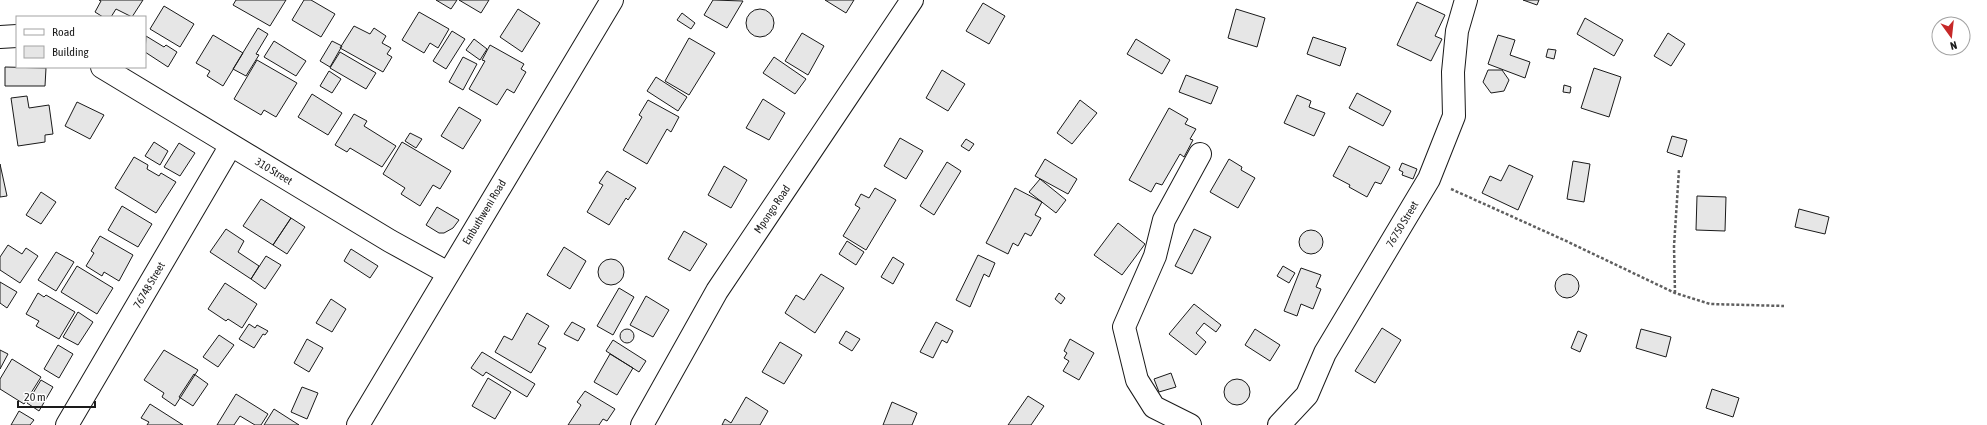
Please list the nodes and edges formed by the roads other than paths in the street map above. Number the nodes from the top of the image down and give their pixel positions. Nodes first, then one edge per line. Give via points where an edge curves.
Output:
1 (612, 0) edge
2 (912, 0) edge
3 (1466, 0) edge
4 (16, 36) edge
5 (0, 37) edge
6 (104, 68) edge
7 (230, 145) junction
8 (1200, 154) dead end
9 (448, 273) junction
10 (67, 425) edge
11 (358, 425) edge
12 (642, 425) edge
13 (1190, 425) edge
14 (1278, 425) edge

1 - 9 street, Embuthweni Road
2 - 12 street, Mpongo Road via 717,291
3 - 14 street, 76750 Street via 1457,31 1453,72 1454,116 1429,179 1325,353 1307,395
4 - 5 street
6 - 7 street, 310 Street
7 - 9 street, 310 Street
7 - 10 street, 76748 Street
8 - 13 street via 1164,220 1155,256 1124,327 1137,380 1154,407
9 - 11 street, Embuthweni Road

